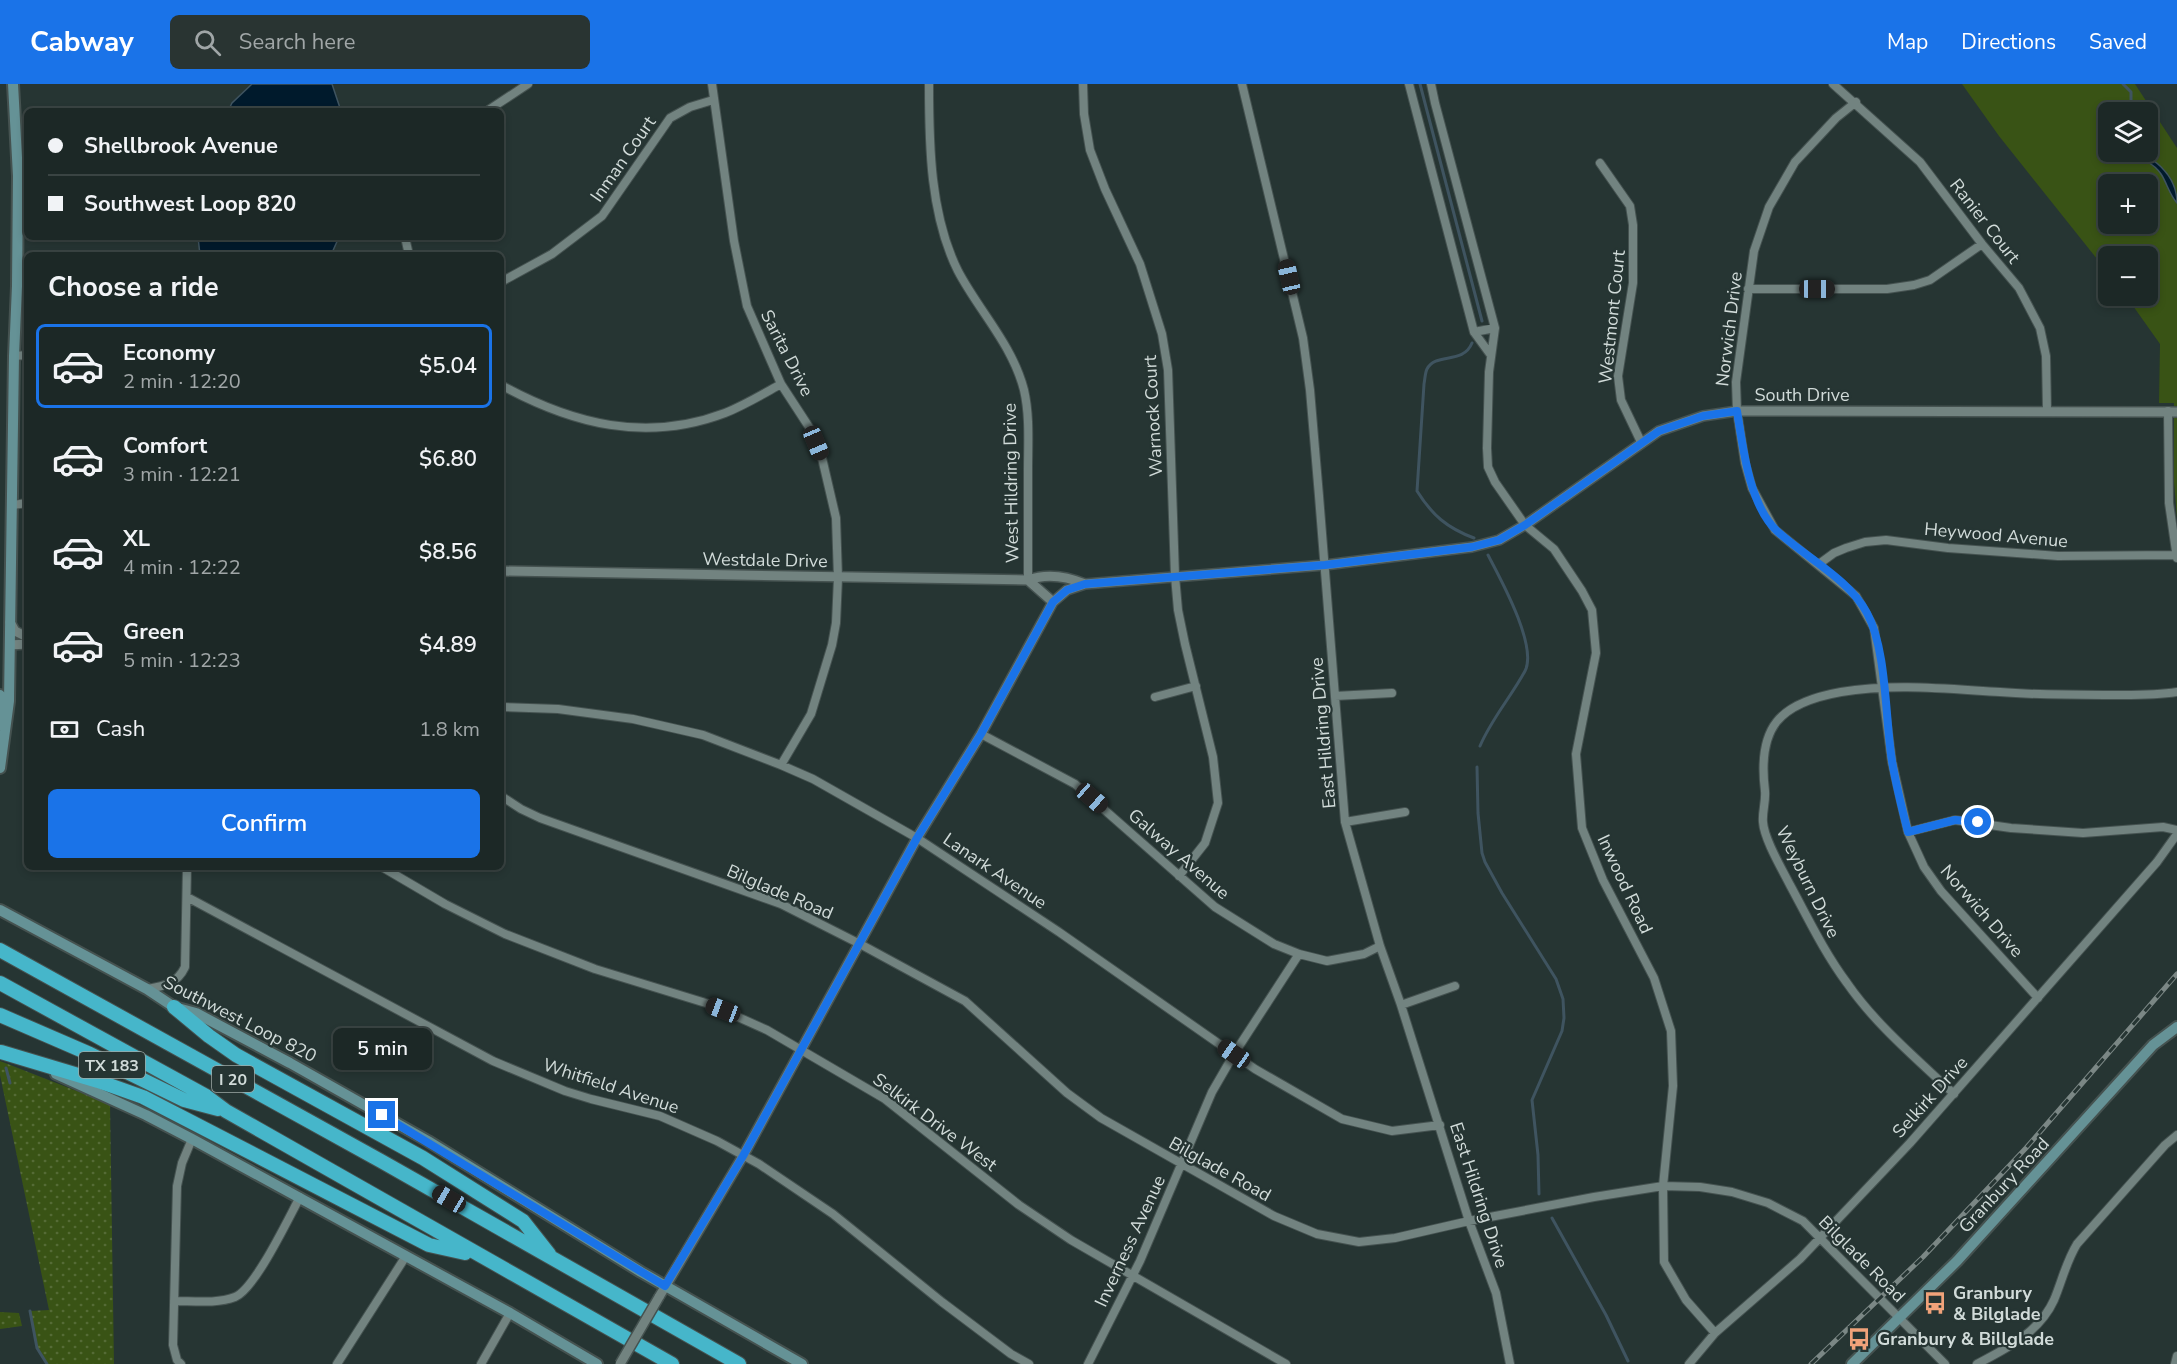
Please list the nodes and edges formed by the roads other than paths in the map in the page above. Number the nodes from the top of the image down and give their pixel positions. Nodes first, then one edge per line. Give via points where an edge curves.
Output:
1 (13, 84) edge
2 (528, 84) edge
3 (712, 84) edge
4 (929, 84) edge
5 (1083, 84) edge
6 (1242, 84) edge
7 (1409, 84) edge
8 (1431, 84) edge
9 (1833, 84) edge
10 (713, 100) junction
11 (1856, 102) junction
12 (492, 108) edge
13 (1600, 163) dead end
14 (1982, 244) junction
15 (504, 280) edge
16 (1748, 290) junction
17 (1495, 328) junction
18 (1474, 332) junction
19 (1490, 354) junction
20 (24, 355) edge
21 (14, 356) junction
22 (782, 384) junction
23 (504, 387) edge
24 (1737, 411) junction
25 (2047, 411) junction
26 (2173, 412) edge
27 (1641, 442) junction
28 (24, 503) edge
29 (12, 505) junction
30 (1525, 525) junction
31 (2177, 556) edge
32 (1819, 564) junction
33 (1325, 565) junction
34 (504, 571) edge
35 (1174, 576) junction
36 (838, 578) junction
37 (1028, 580) junction
38 (1085, 584) junction
39 (1053, 602) junction
40 (5, 631) edge
41 (24, 636) edge
42 (24, 644) edge
43 (10, 645) junction
44 (1196, 686) junction
45 (1883, 688) junction
46 (2177, 692) edge
47 (1392, 693) dead end
48 (0, 695) edge
49 (1335, 696) junction
50 (1155, 697) dead end
51 (504, 707) edge
52 (981, 734) junction
53 (5, 738) junction
54 (782, 765) junction
55 (0, 768) edge
56 (504, 798) edge
57 (1405, 812) dead end
58 (1346, 822) junction
59 (1908, 832) junction
60 (2177, 832) edge
61 (917, 838) junction
62 (187, 870) edge
63 (387, 870) edge
64 (1179, 876) junction
65 (187, 897) junction
66 (0, 904) edge
67 (0, 910) edge
68 (6, 916) edge
69 (860, 944) junction
70 (1380, 946) junction
71 (0, 950) edge
72 (1299, 954) junction
73 (0, 983) edge
74 (1455, 986) dead end
75 (147, 989) junction
76 (2038, 998) junction
77 (1401, 1005) junction
78 (174, 1007) junction
79 (0, 1015) edge
80 (2177, 1027) edge
81 (801, 1049) junction
82 (1, 1052) edge
83 (1234, 1054) junction
84 (1954, 1094) junction
85 (226, 1111) junction
86 (1440, 1125) junction
87 (2177, 1135) edge
88 (192, 1139) junction
89 (743, 1156) junction
90 (1181, 1164) junction
91 (1663, 1186) junction
92 (300, 1197) junction
93 (1469, 1221) junction
94 (1820, 1238) junction
95 (406, 1256) junction
96 (479, 1256) junction
97 (554, 1260) junction
98 (1133, 1275) junction
99 (665, 1286) junction
100 (174, 1300) junction
101 (510, 1313) junction
102 (1900, 1317) junction
103 (1715, 1333) junction
104 (2177, 1356) edge
105 (181, 1364) edge
106 (337, 1364) edge
107 (481, 1364) edge
108 (597, 1364) edge
109 (620, 1364) edge
110 (672, 1364) edge
111 (739, 1364) edge
112 (802, 1364) edge
113 (1029, 1364) edge
114 (1088, 1364) edge
115 (1286, 1364) edge
116 (1510, 1364) edge
117 (1689, 1364) edge
118 (1852, 1364) edge
119 (1946, 1364) edge
120 (1977, 1364) edge
121 (2175, 1364) edge

1 - 21 main road via 18,176
2 - 12 street
3 - 10 street, Sarita Drive
4 - 37 street, West Hildring Drive via 936,208 941,229 959,272 1016,364 1026,399
5 - 35 street, Warnock Court via 1090,150 1140,264 1162,334 1168,370
6 - 33 street, East Hildring Drive via 1303,338
7 - 18 street
8 - 17 street, Inwood Road
9 - 11 street, Ranier Court
10 - 15 street, Inman Court via 670,118 602,216 552,254
10 - 22 street, Sarita Drive via 745,298
11 - 14 street, Ranier Court via 1920,162
11 - 16 street, Norwich Drive via 1795,162 1769,207 1754,251
13 - 27 street, Westmont Court via 1630,206 1634,225 1634,283 1618,376 1621,400
14 - 16 street via 1929,280 1914,285 1887,289
14 - 25 street, Ranier Court via 2019,288 2040,328 2046,356
16 - 24 street, Norwich Drive via 1736,382
17 - 18 street
17 - 19 street, Inwood Road
18 - 19 street
19 - 30 street, Inwood Road via 1488,467
20 - 21 street
21 - 29 main road
22 - 23 street via 723,414 665,427 583,421 527,400
22 - 36 street, Sarita Drive via 809,427 822,458 836,518
24 - 25 street, South Drive
24 - 27 street, South Drive via 1703,416 1659,431
24 - 32 street, Norwich Drive via 1745,463 1762,508 1775,530
25 - 26 street, South Drive
26 - 31 street via 2169,503
27 - 30 street, South Drive
28 - 29 street
29 - 40 main road
30 - 33 street, South Drive via 1499,540 1472,547
30 - 91 street, Inwood Road via 1554,549 1592,610 1596,653 1576,754 1582,828 1603,880 1654,978 1671,1031 1673,1086
31 - 32 street, Heywood Avenue via 2058,556 1886,540 1846,548
32 - 45 street, Norwich Drive via 1857,596 1866,612 1877,639
33 - 35 street, South Drive
33 - 49 street, East Hildring Drive
34 - 36 street, Westdale Drive
35 - 38 street, South Drive
35 - 44 street, Warnock Court
36 - 37 street, Westdale Drive
36 - 54 street, Sarita Drive via 836,623 825,668 811,714
37 - 38 street, Westdale Drive via 1038,576 1068,577
37 - 39 street
38 - 39 street, South Drive via 1067,590
39 - 52 street, South Drive
40 - 41 street
40 - 43 main road
42 - 43 street
43 - 53 main road
44 - 50 street
44 - 64 street, Warnock Court via 1213,757 1218,803 1205,843
45 - 46 street, Weyburn Drive via 2145,696
45 - 59 street, Norwich Drive via 1892,762
45 - 84 street, Weyburn Drive via 1839,692 1804,702 1786,711 1776,722 1763,753 1763,824 1773,853 1848,985 1887,1030
47 - 49 street
48 - 53 main road
49 - 58 street, East Hildring Drive
51 - 54 street, Lanark Avenue via 633,718 703,735
52 - 61 street, South Drive
52 - 64 street, Galway Avenue via 1075,784
53 - 55 main road
54 - 61 street, Lanark Avenue
56 - 69 street, Bilglade Road via 540,818 797,911
57 - 58 street
58 - 70 street, East Hildring Drive
59 - 60 street via 1955,820 2083,833 2163,827
59 - 76 street, Norwich Drive via 1924,867 1941,891
60 - 76 street, Selkirk Drive via 2157,862
61 - 69 street, South Drive
61 - 83 street, Lanark Avenue
62 - 65 street
63 - 81 street, Selkirk Drive West via 505,934 736,1015
64 - 72 street, Galway Avenue via 1248,930
65 - 75 street via 186,961 181,974 170,984
65 - 89 street, Whitfield Avenue via 493,1060 582,1097 660,1116
66 - 68 main road
67 - 68 main road, Southwest Loop 820
68 - 75 main road, Southwest Loop 820
69 - 81 street, South Drive
69 - 90 street, Bilglade Road via 964,1001 1067,1093 1101,1118
70 - 72 street via 1364,954 1327,961
70 - 77 street, East Hildring Drive
71 - 97 highway, I 20
72 - 83 street, Inverness Avenue
73 - 85 highway, I 20 via 206,1096
74 - 77 street
75 - 78 main road, Southwest Loop 820
76 - 84 street, Selkirk Drive
77 - 86 street, East Hildring Drive
78 - 97 highway via 236,1055 423,1158 523,1221
78 - 99 main road, Southwest Loop 820 via 196,1013 299,1067
79 - 85 highway, TX 183 via 184,1100
80 - 102 main road, Granbury Road via 2151,1047 1957,1261
81 - 89 street, South Drive
81 - 98 street, Selkirk Drive West via 885,1099 1019,1205
82 - 88 main road via 94,1090
82 - 96 highway via 143,1097 429,1245
83 - 86 street, Lanark Avenue via 1342,1119 1392,1131
83 - 90 street, Inverness Avenue via 1212,1092
84 - 94 street, Selkirk Drive
85 - 96 highway, I 20
86 - 93 street, East Hildring Drive
87 - 120 street via 2077,1244 2053,1301 2037,1325 2014,1344
88 - 92 main road
88 - 100 street via 177,1186
89 - 99 street, South Drive
89 - 113 street, Whitfield Avenue via 833,1214 942,1302
90 - 93 street, Bilglade Road via 1274,1216 1317,1234 1359,1242
90 - 98 street, Inverness Avenue
91 - 93 street, Bilglade Road
91 - 94 street, Bilglade Road via 1732,1192 1768,1203 1803,1221
91 - 103 street, Inwood Road via 1664,1262 1686,1300
92 - 95 main road
92 - 100 street via 251,1284 238,1296 213,1301
93 - 116 street, East Hildring Drive via 1496,1293
94 - 102 street, Bilglade Road
94 - 103 street, Selkirk Drive
95 - 101 main road
95 - 106 street
96 - 110 highway, I 20
97 - 111 highway, I 20
98 - 114 street, Inverness Avenue
98 - 115 street, Selkirk Drive West
99 - 109 street, South Drive, bridge
99 - 112 main road, Southwest Loop 820
100 - 105 street via 174,1353
101 - 107 street
101 - 108 main road
102 - 118 main road, Granbury Road
102 - 119 street, Bilglade Road
103 - 117 street, Selkirk Drive
104 - 121 street

